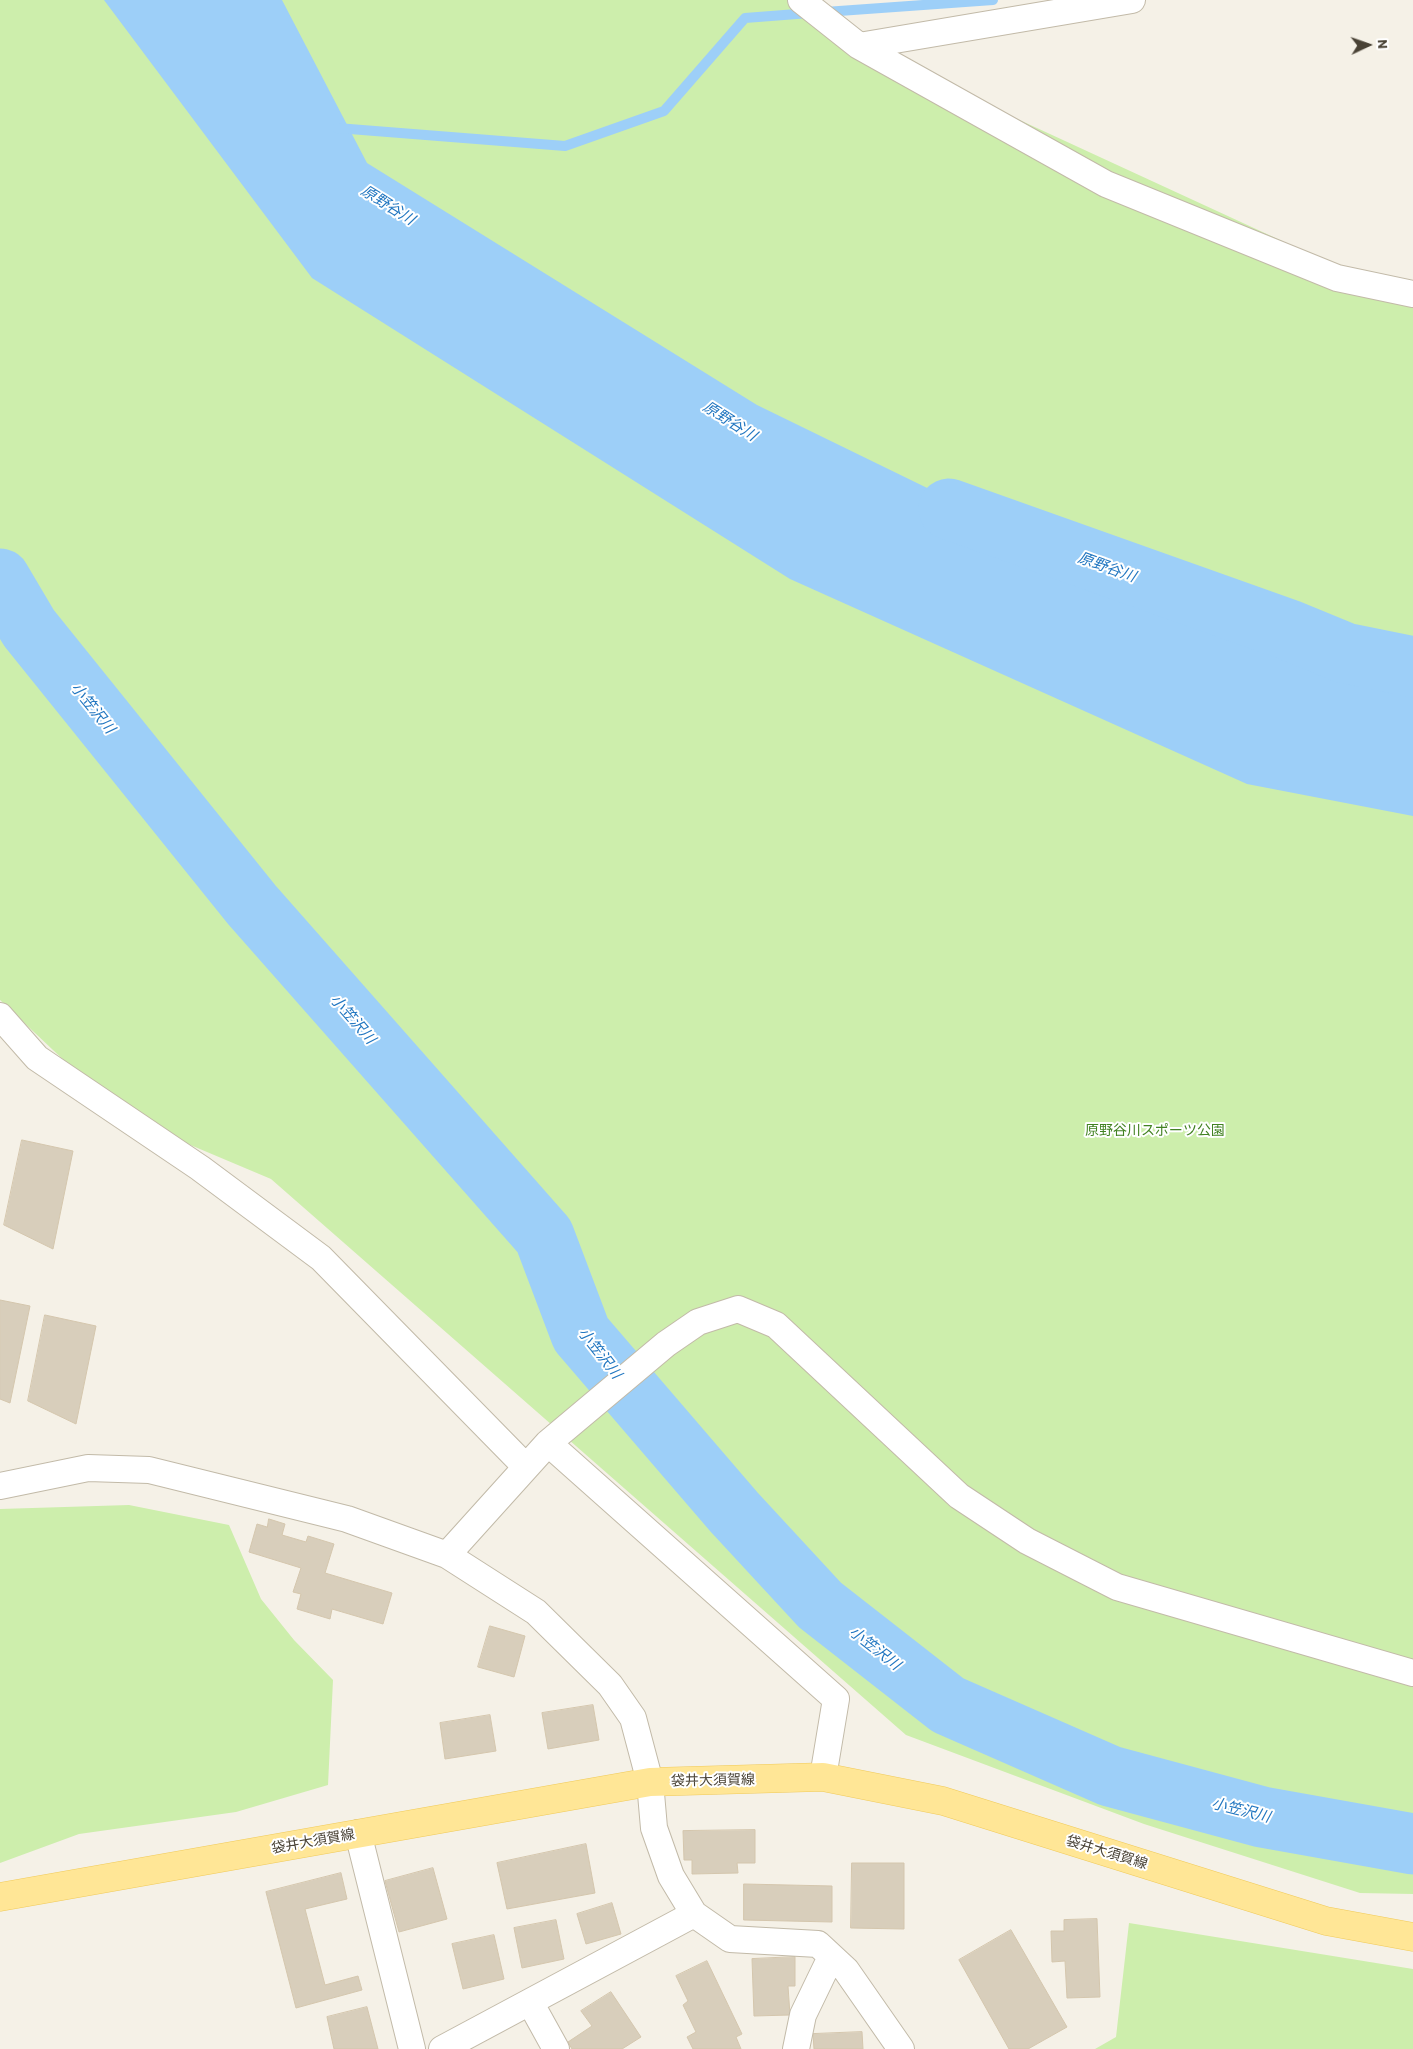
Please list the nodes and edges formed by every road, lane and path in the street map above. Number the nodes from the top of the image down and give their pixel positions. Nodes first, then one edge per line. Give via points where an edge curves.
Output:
1 (801, 0) edge
2 (1132, 0) edge
3 (859, 46) junction
4 (1413, 294) edge
5 (0, 1016) edge
6 (548, 1443) junction
7 (526, 1467) junction
8 (0, 1486) edge
9 (447, 1555) junction
10 (1413, 1673) edge
11 (823, 1777) junction
12 (650, 1782) junction
13 (358, 1833) junction
14 (0, 1897) edge
15 (694, 1914) junction
16 (1413, 1937) edge
17 (831, 1957) junction
18 (530, 2002) junction
19 (412, 2049) edge
20 (442, 2049) edge
21 (556, 2049) edge
22 (796, 2049) edge
23 (901, 2049) edge

1 - 3 street
2 - 3 street
3 - 4 street via 1106,184 1337,278
5 - 7 street via 37,1058 200,1168 321,1258
6 - 7 street
6 - 10 street via 666,1344 698,1322 738,1309 776,1325 959,1496 1027,1540 1117,1588
6 - 11 street via 836,1699
7 - 9 street
8 - 9 street via 88,1468 150,1470 347,1519
9 - 12 street via 536,1612 610,1685 633,1718
11 - 12 main road, 袋井大須賀線
11 - 16 main road, 袋井大須賀線 via 943,1801 1326,1921
12 - 13 main road, 袋井大須賀線
12 - 15 street via 654,1828 672,1876
13 - 14 main road, 袋井大須賀線
13 - 19 street
15 - 17 street via 730,1938 818,1944
15 - 18 street
17 - 22 street via 803,2015
17 - 23 street via 846,1970
18 - 20 street
18 - 21 street

